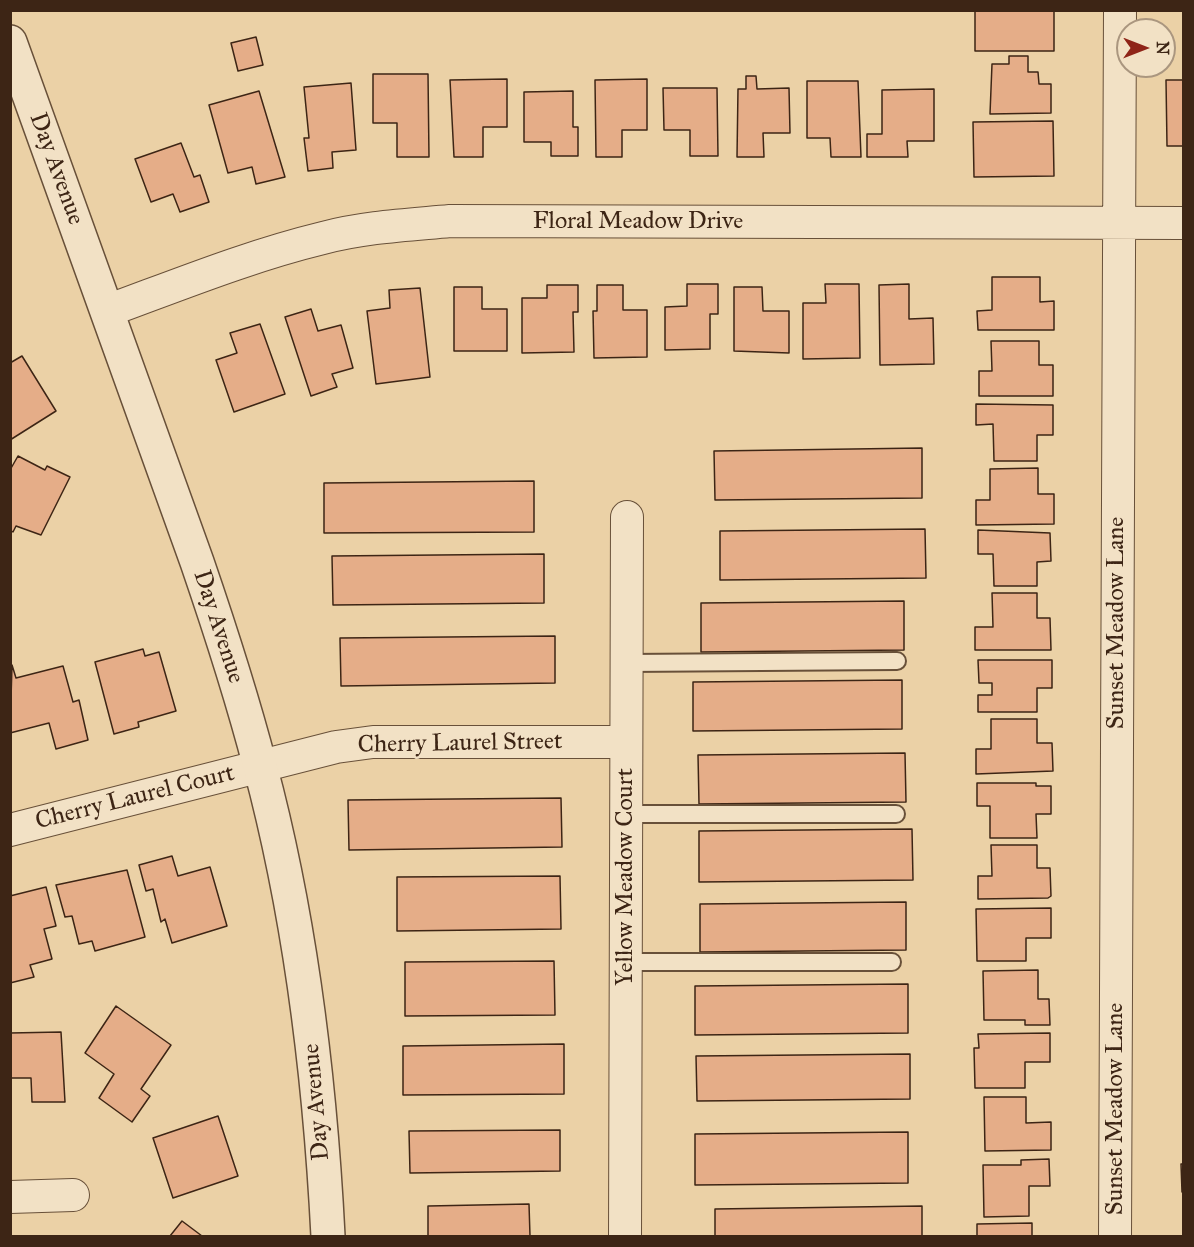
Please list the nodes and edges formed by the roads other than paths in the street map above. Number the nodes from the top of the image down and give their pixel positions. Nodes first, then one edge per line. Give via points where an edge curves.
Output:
1 (1120, 10) edge
2 (10, 42) edge
3 (1119, 223) junction
4 (1184, 223) edge
5 (107, 311) junction
6 (627, 517) dead end
7 (897, 661) dead end
8 (627, 663) junction
9 (626, 742) junction
10 (260, 766) junction
11 (626, 814) junction
12 (896, 814) dead end
13 (10, 830) edge
14 (626, 962) junction
15 (892, 962) dead end
16 (72, 1195) dead end
17 (10, 1197) edge
18 (328, 1236) edge
19 (625, 1236) edge
20 (1115, 1236) edge

1 - 3 street, Sunset Meadow Lane
2 - 5 street, Day Avenue
3 - 4 street, Floral Meadow Drive
3 - 5 street, Floral Meadow Drive via 450,221 325,237 277,250
3 - 20 street, Sunset Meadow Lane
5 - 10 street, Day Avenue via 198,562
6 - 8 street, Yellow Meadow Court
7 - 8 lane
8 - 9 street, Yellow Meadow Court
9 - 10 street, Cherry Laurel Street via 373,742
9 - 11 street, Yellow Meadow Court
10 - 13 street, Cherry Laurel Court
10 - 18 street, Day Avenue via 283,867 310,1027
11 - 12 lane
11 - 14 street, Yellow Meadow Court
14 - 15 lane
14 - 19 street, Yellow Meadow Court
16 - 17 street

